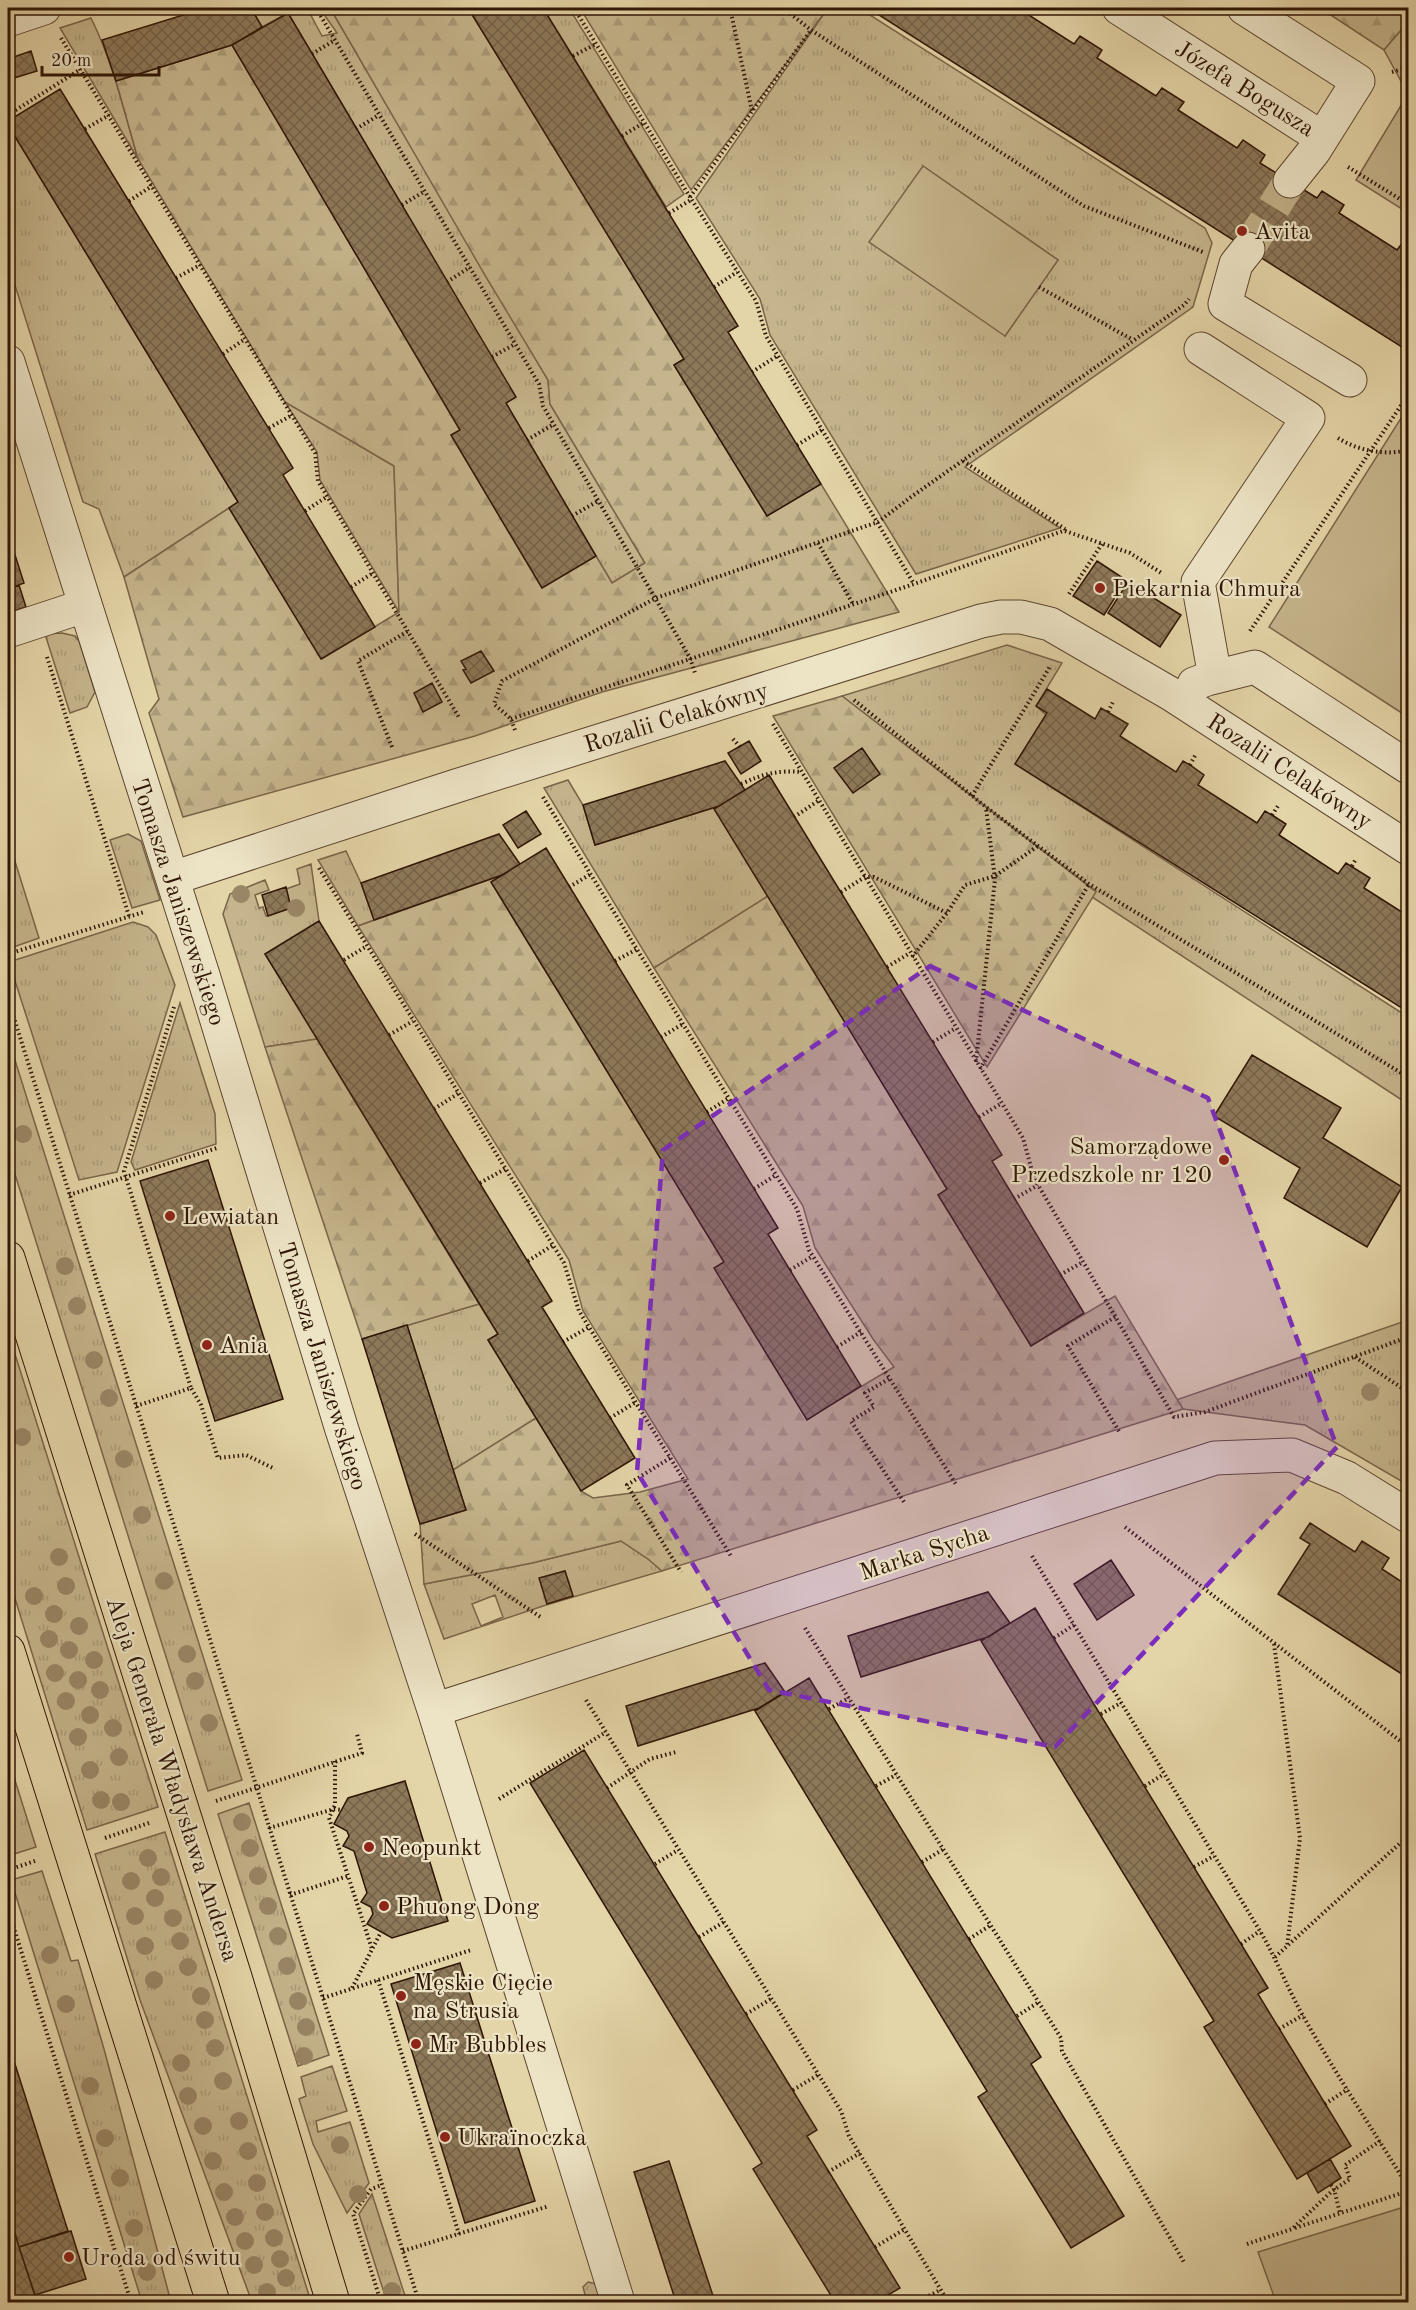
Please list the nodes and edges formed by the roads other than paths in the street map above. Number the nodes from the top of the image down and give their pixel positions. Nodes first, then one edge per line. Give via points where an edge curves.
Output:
1 (1119, 8) edge
2 (1244, 8) edge
3 (50, 19) edge
4 (8, 20) edge
5 (1318, 144) junction
6 (1290, 181) tunnel mouth
7 (1242, 257) tunnel mouth
8 (1201, 349) dead end
9 (8, 362) edge
10 (1350, 380) dead end
11 (84, 606) junction
12 (22, 626) edge
13 (1224, 674) junction
14 (1171, 694) junction
15 (1408, 767) edge
16 (1408, 848) edge
17 (172, 878) junction
18 (8, 1258) edge
19 (1408, 1516) edge
20 (8, 1651) edge
21 (434, 1710) junction
22 (213, 2302) edge
23 (333, 2302) edge
24 (618, 2302) edge

1 - 5 street, Józefa Bogusza
2 - 5 street, Józefa Bogusza via 1358,81
3 - 4 street
5 - 6 street
7 - 10 street via 1225,304
8 - 13 street via 1308,418 1198,582
9 - 11 street, Tomasza Janiszewskiego
11 - 12 street
11 - 17 street, Tomasza Janiszewskiego
13 - 14 street, Rozalii Celakówny
13 - 15 street, Rozalii Celakówny via 1255,667
14 - 16 street, Rozalii Celakówny
14 - 17 street, Rozalii Celakówny via 1050,624 1001,617
17 - 21 street, Tomasza Janiszewskiego via 342,1430
18 - 23 main road, Aleja Generała Władysława Andersa via 235,1977
19 - 21 street, Marka Sycha via 1347,1478 1292,1455 1215,1458
20 - 22 main road
21 - 24 street, Tomasza Janiszewskiego

